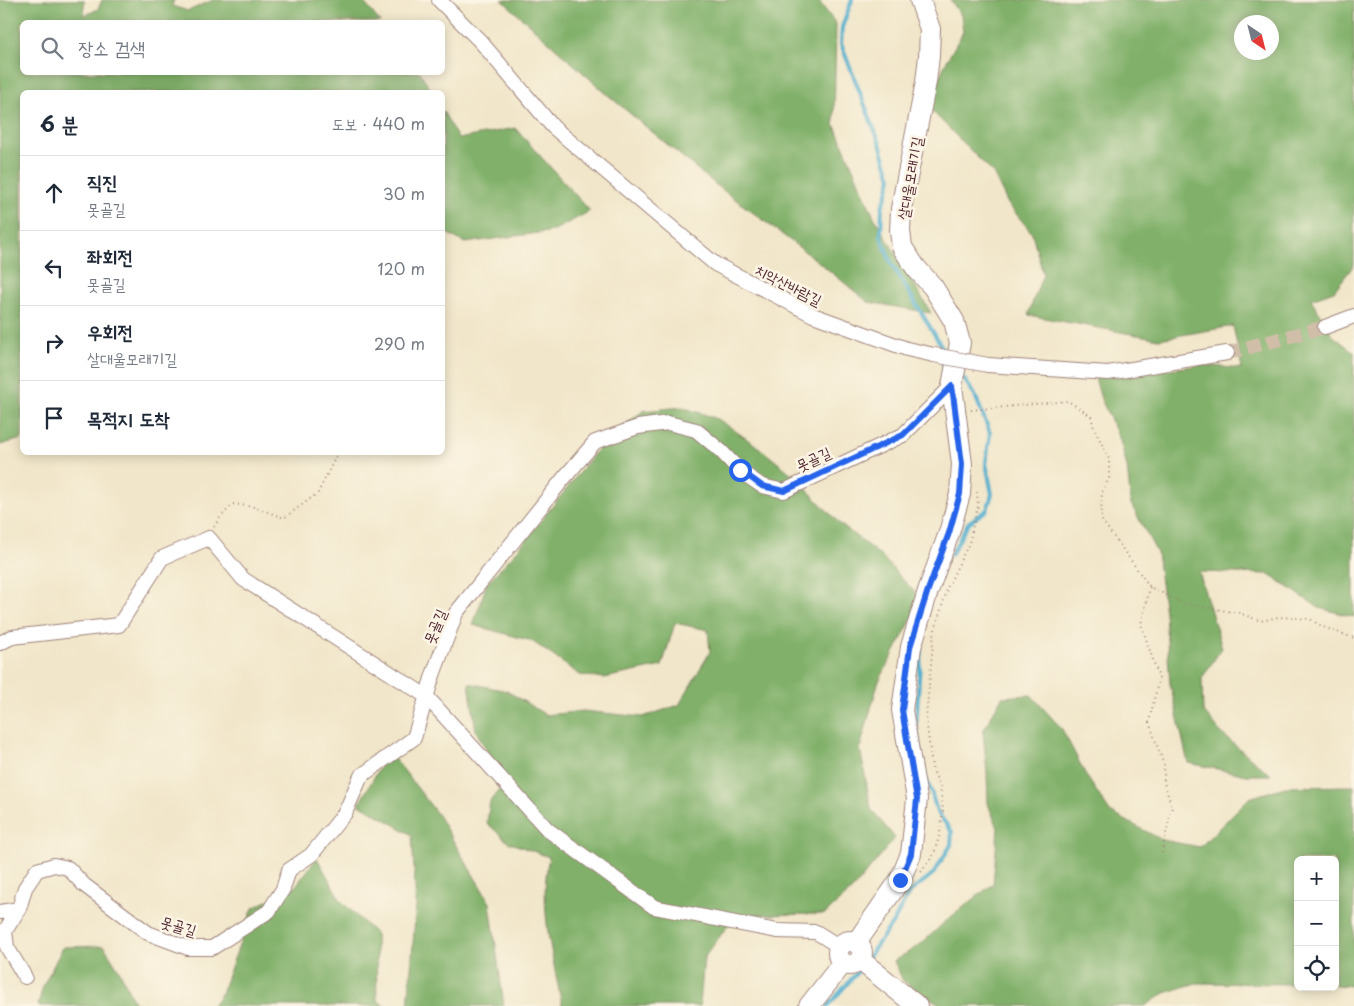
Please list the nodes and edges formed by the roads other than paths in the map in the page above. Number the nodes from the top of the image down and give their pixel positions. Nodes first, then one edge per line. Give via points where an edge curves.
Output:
1 (439, 0) edge
2 (920, 0) edge
3 (1354, 316) edge
4 (1325, 328) tunnel mouth
5 (1227, 353) tunnel mouth
6 (952, 382) junction
7 (0, 643) edge
8 (426, 696) junction
9 (19, 908) junction
10 (0, 912) edge
11 (856, 958) junction
12 (25, 978) dead end
13 (809, 1006) edge
14 (917, 1006) edge

1 - 5 street, 치악산바람길, bridge via 481,42 553,127 715,264 813,315 907,349 988,364 1108,373
2 - 6 street, 살대울모래기길 via 930,29 929,56 901,209 900,231 902,247 954,321 960,343
3 - 4 street
6 - 8 street, 못골길 via 903,435 784,491 762,486 696,430 677,425 638,426 595,442 456,613
6 - 11 street, 살대울모래기길 via 962,464 960,494 910,647 902,710 917,799 911,854
7 - 8 street via 12,637 119,625 162,558 209,538 243,579
8 - 9 street, 못골길 via 414,738 362,776 345,813 312,856 289,870 283,889 269,911 212,948 188,948 148,933 84,885 68,868 54,865 37,870 25,888
8 - 11 street via 548,830 654,907 777,931 816,932
9 - 10 street
9 - 12 street, 못골길 via 5,931 7,947
11 - 13 street, 살대울모래기길
11 - 14 street

